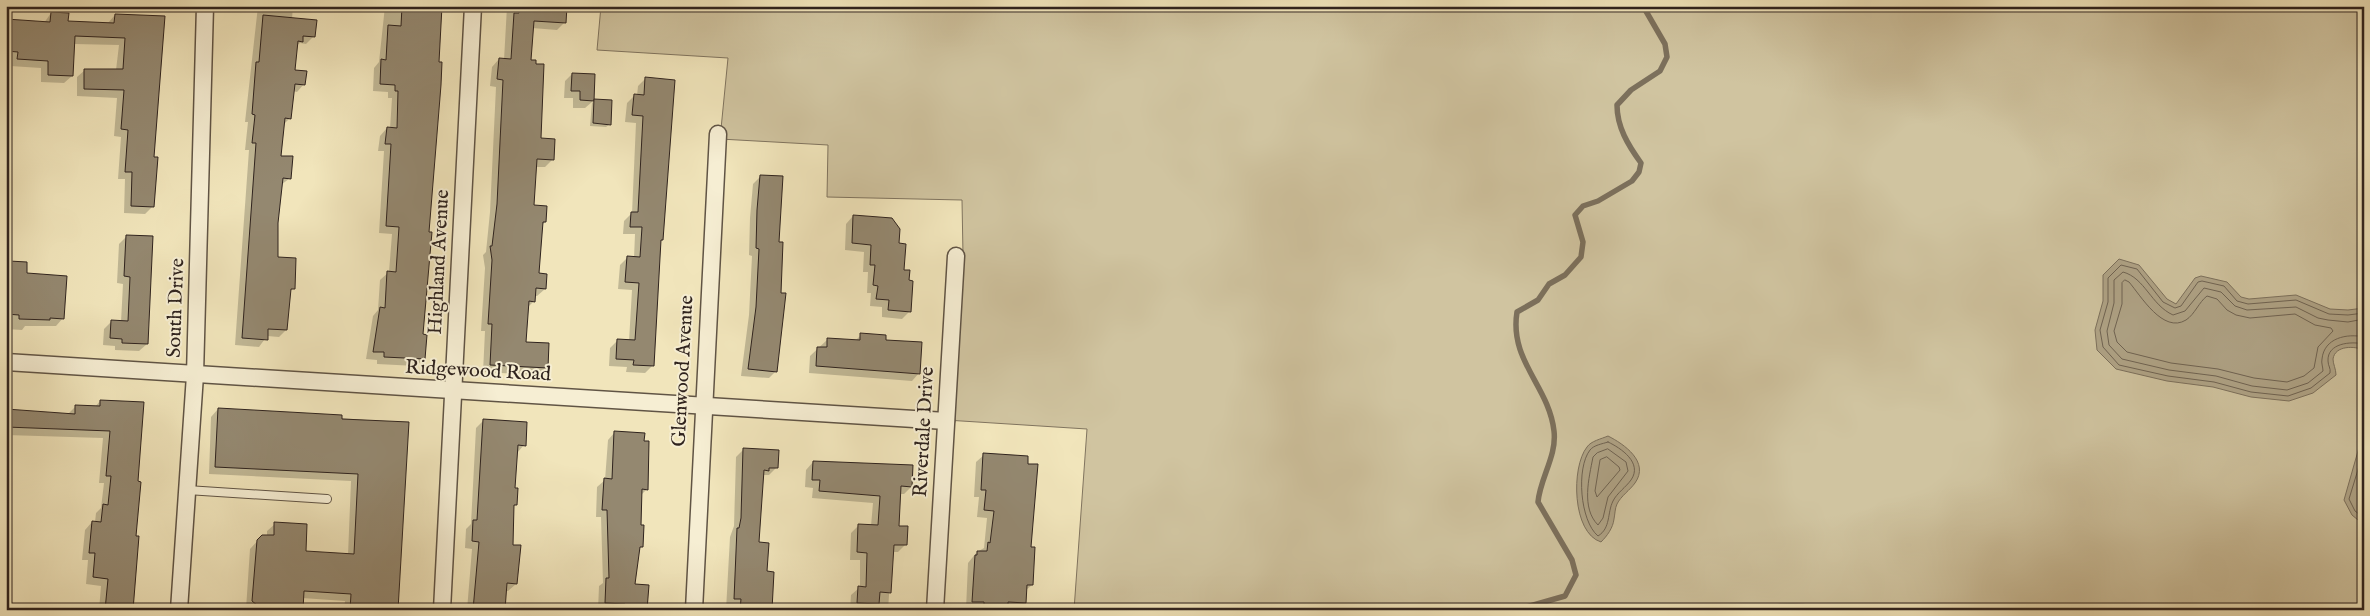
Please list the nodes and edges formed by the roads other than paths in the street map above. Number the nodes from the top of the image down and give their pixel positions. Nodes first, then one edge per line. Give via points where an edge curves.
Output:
1 (205, 6) edge
2 (473, 6) edge
3 (718, 134) dead end
4 (956, 256) dead end
5 (6, 362) edge
6 (195, 375) junction
7 (453, 391) junction
8 (702, 406) junction
9 (946, 421) junction
10 (187, 490) junction
11 (327, 499) dead end
12 (179, 610) edge
13 (442, 610) edge
14 (694, 610) edge
15 (935, 610) edge

1 - 6 street, South Drive
2 - 7 street, Highland Avenue
3 - 8 street, Glenwood Avenue
4 - 9 street, Riverdale Drive
5 - 6 street, Ridgewood Road
6 - 7 street, Ridgewood Road
6 - 10 street, South Drive
7 - 8 street, Ridgewood Road
7 - 13 street, Highland Avenue
8 - 9 street, Ridgewood Road
8 - 14 street, Glenwood Avenue
9 - 15 street, Riverdale Drive
10 - 11 lane
10 - 12 street, South Drive

